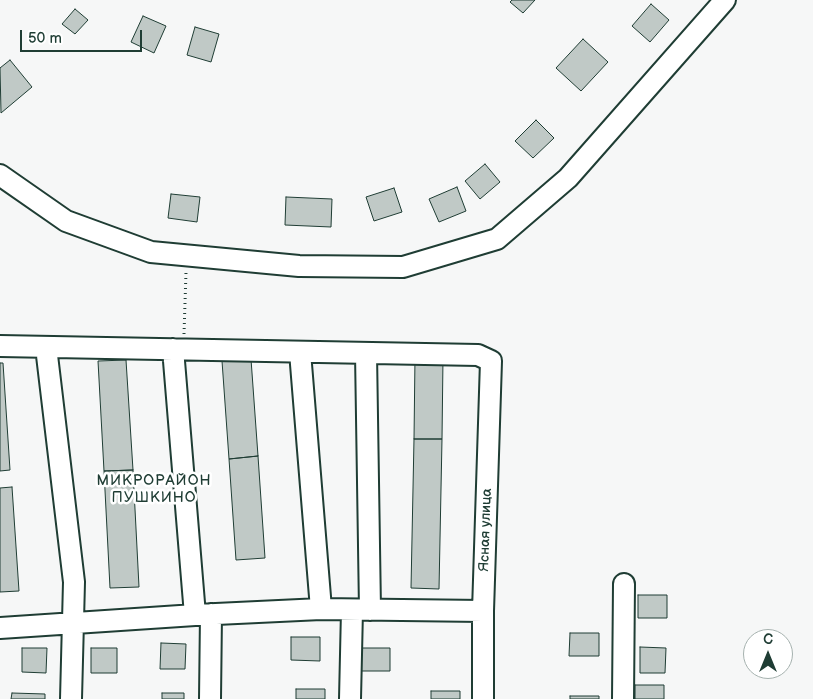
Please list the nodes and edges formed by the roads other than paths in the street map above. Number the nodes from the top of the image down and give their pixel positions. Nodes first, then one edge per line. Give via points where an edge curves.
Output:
1 (725, 0) edge
2 (0, 175) edge
3 (0, 346) edge
4 (46, 347) junction
5 (178, 349) junction
6 (300, 352) junction
7 (366, 353) junction
8 (624, 584) dead end
9 (321, 609) junction
10 (361, 610) junction
11 (483, 611) junction
12 (203, 614) junction
13 (73, 623) junction
14 (0, 628) edge
15 (71, 699) edge
16 (210, 699) edge
17 (350, 699) edge
18 (483, 699) edge
19 (623, 699) edge

1 - 2 street via 568,178 497,239 403,267 299,266 150,252 66,221
3 - 4 street
4 - 5 street
4 - 13 street via 74,582
5 - 6 street
5 - 12 street
6 - 7 street
6 - 9 street
7 - 10 street
7 - 11 street, Ясная улица via 478,354 490,361
8 - 19 street
9 - 10 street
9 - 12 street
10 - 11 street
10 - 17 street
11 - 18 street, Ясная улица
12 - 13 street
12 - 16 street
13 - 14 street
13 - 15 street

